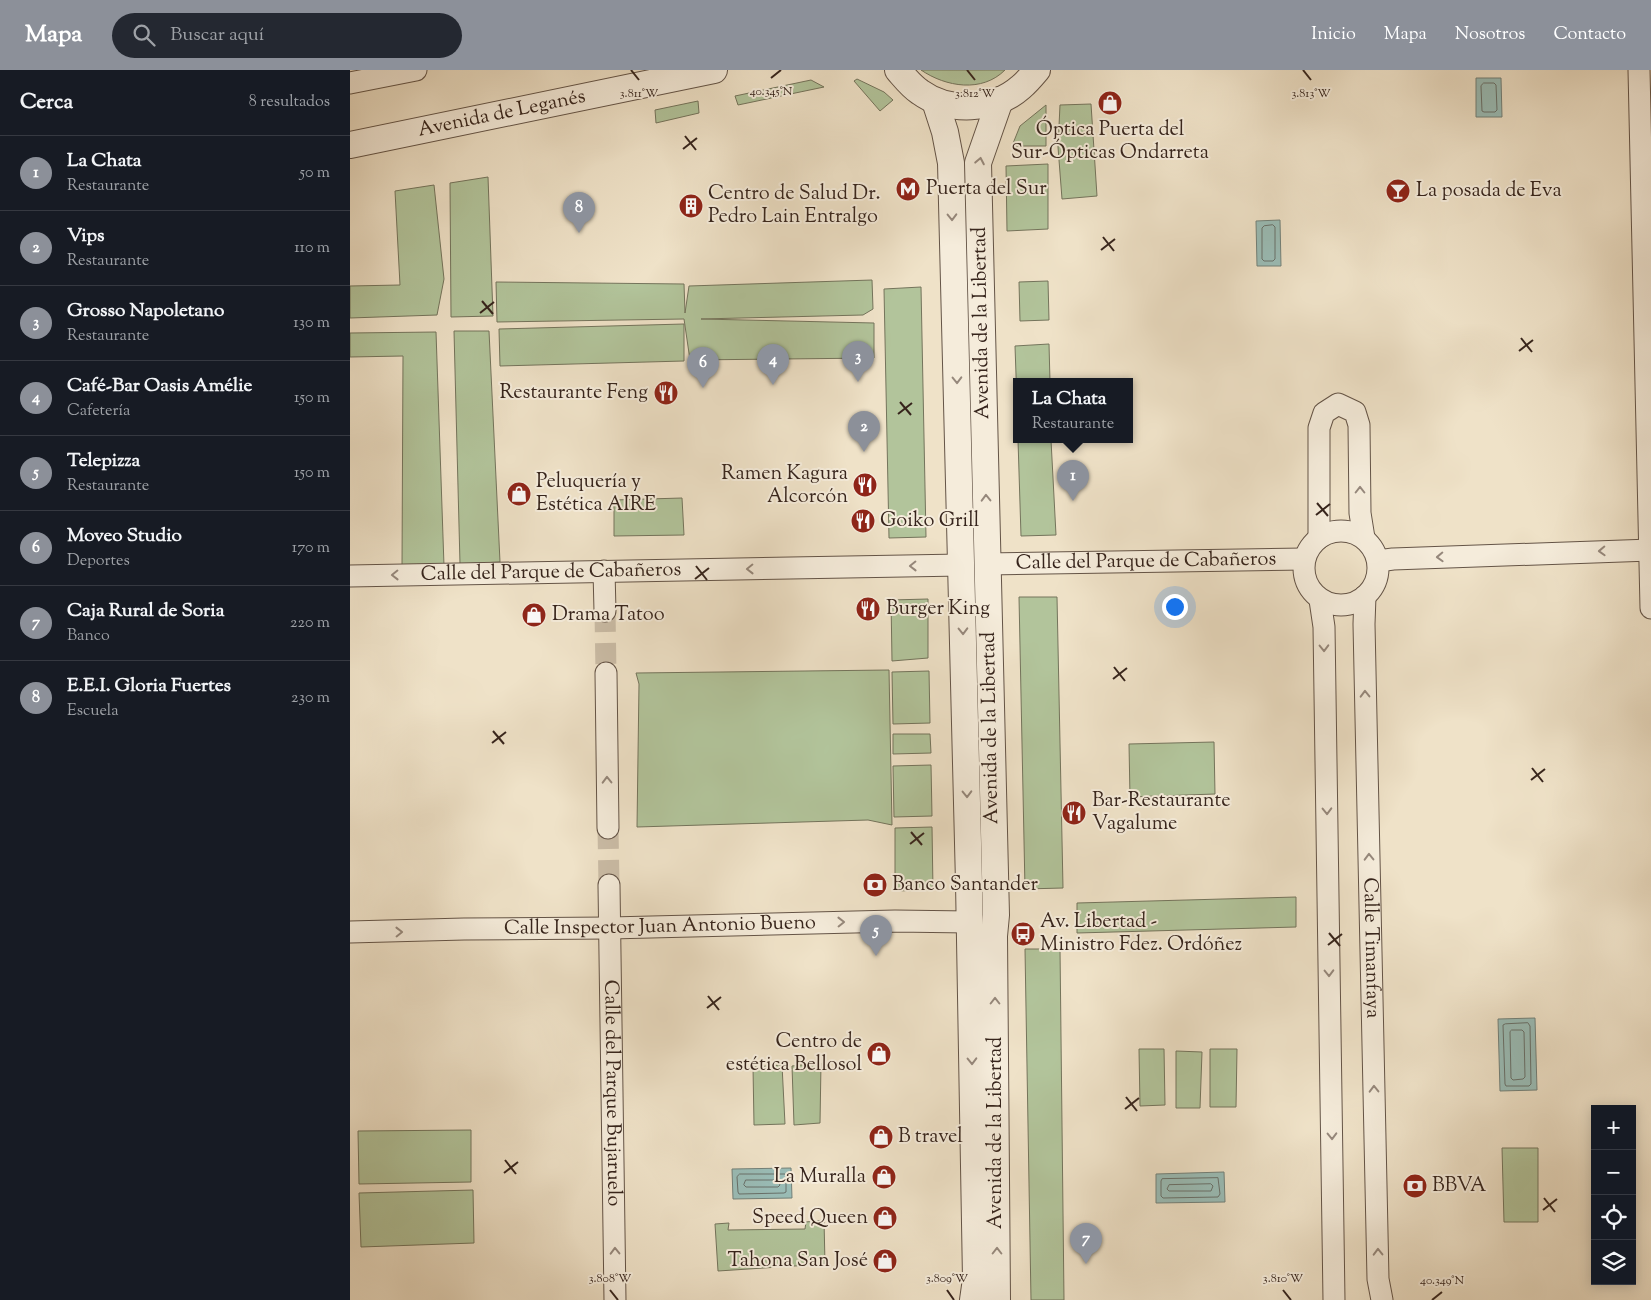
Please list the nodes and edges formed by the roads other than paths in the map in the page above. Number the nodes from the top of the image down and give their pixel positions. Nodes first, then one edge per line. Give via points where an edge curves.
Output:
1 (416, 70) edge
2 (714, 70) edge
3 (898, 70) edge
4 (1037, 70) edge
5 (1638, 70) edge
6 (350, 83) edge
7 (935, 100) junction
8 (1000, 100) junction
9 (350, 145) edge
10 (1319, 538) junction
11 (1364, 538) junction
12 (1650, 550) edge
13 (1304, 559) junction
14 (1378, 561) junction
15 (987, 564) junction
16 (961, 565) junction
17 (604, 571) junction
18 (350, 576) edge
19 (1365, 596) junction
20 (1320, 600) junction
21 (1651, 608) edge
22 (605, 611) tunnel mouth
23 (606, 673) tunnel mouth
24 (608, 828) tunnel mouth
25 (609, 885) tunnel mouth
26 (969, 922) junction
27 (610, 928) junction
28 (350, 932) edge
29 (615, 1300) edge
30 (973, 1300) edge
31 (997, 1300) edge
32 (1334, 1300) edge
33 (1382, 1300) edge

1 - 6 street
2 - 9 street, Avenida de Leganés
3 - 7 street via 921,93
4 - 8 street via 1021,88
5 - 12 street
7 - 8 street via 956,106 979,106
7 -> 16 street, Avenida de la Libertad via 951,163
15 -> 8 street, Avenida de la Libertad via 978,163
10 - 11 street via 1331,532 1349,532
11 -> 10 street via 1360,513 1359,425 1355,412 1338,404 1324,413 1319,428
10 - 13 street
11 - 14 street
12 -> 14 street
12 - 21 street
13 - 15 street, Calle del Parque de Cabañeros
13 - 20 street via 1304,574 1312,593
14 - 19 street via 1378,575
31 -> 15 street, Avenida de la Libertad via 996,914
16 -> 17 street, Calle del Parque de Cabañeros
16 -> 26 street, Avenida de la Libertad
17 -> 18 street, Calle del Parque de Cabañeros
17 - 22 street
19 - 20 street via 1343,605
33 -> 19 street, Calle Timanfaya via 1378,1279
20 -> 32 street, Calle Timanfaya via 1324,627
24 -> 23 street
25 - 27 street, Calle del Parque Bujaruelo
27 -> 26 street, Calle Inspector Juan Antonio Bueno
26 -> 30 street, Avenida de la Libertad via 976,1279
28 -> 27 street, Calle Inspector Juan Antonio Bueno
29 -> 27 street, Calle del Parque Bujaruelo

